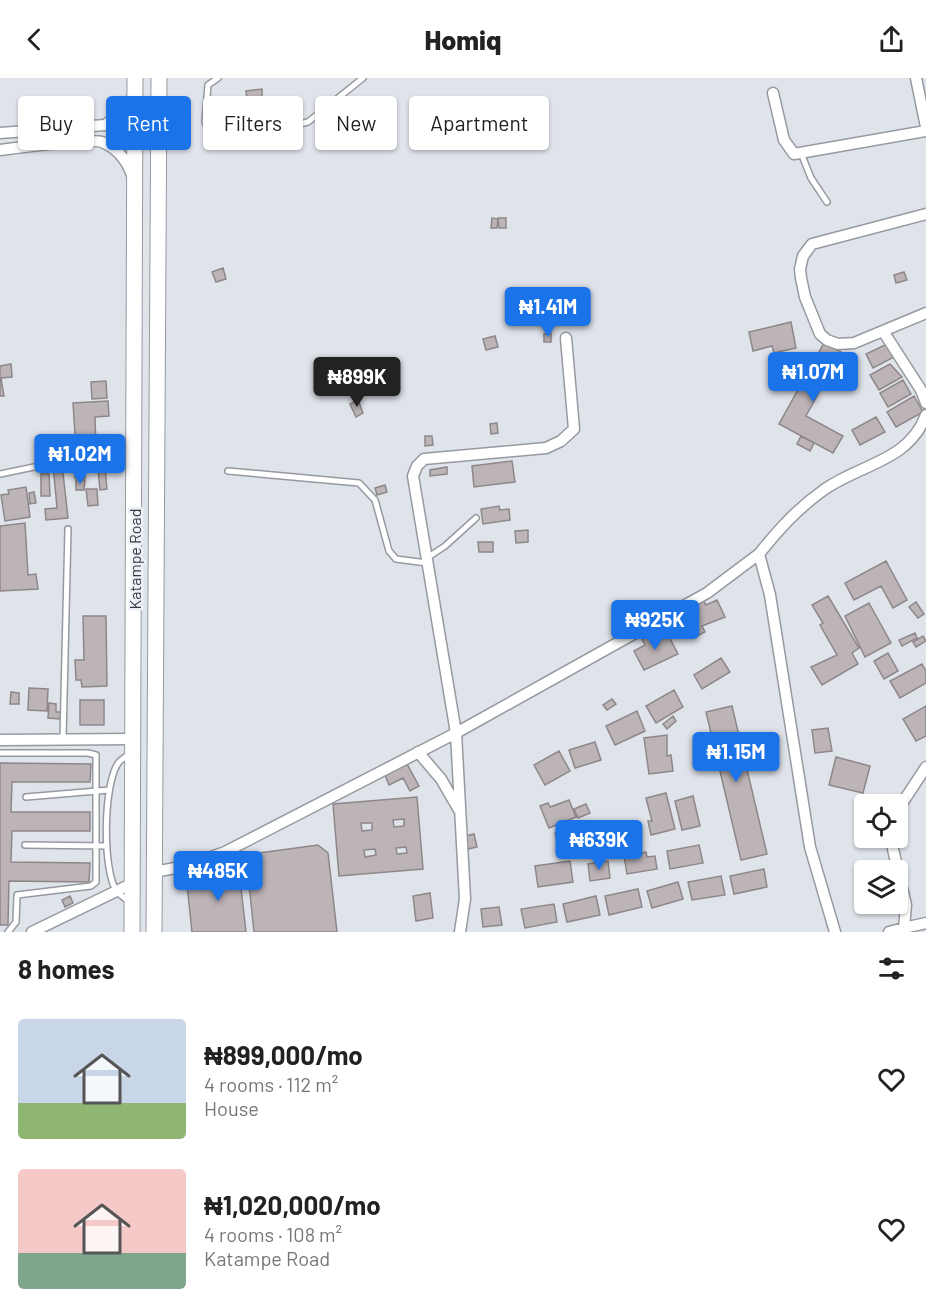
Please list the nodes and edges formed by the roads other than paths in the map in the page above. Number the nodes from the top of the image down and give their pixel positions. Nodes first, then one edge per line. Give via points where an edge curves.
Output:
1 (135, 78) edge
2 (159, 78) edge
3 (218, 78) edge
4 (363, 78) edge
5 (916, 78) edge
6 (773, 93) dead end
7 (135, 95) junction
8 (926, 129) edge
9 (0, 133) edge
10 (0, 150) edge
11 (801, 153) junction
12 (136, 188) junction
13 (827, 202) dead end
14 (926, 214) edge
15 (926, 313) edge
16 (884, 331) junction
17 (566, 338) dead end
18 (926, 403) edge
19 (926, 415) edge
20 (77, 458) dead end
21 (228, 471) dead end
22 (0, 474) edge
23 (476, 518) dead end
24 (68, 529) dead end
25 (759, 554) junction
26 (427, 561) junction
27 (456, 733) junction
28 (1, 738) edge
29 (63, 738) junction
30 (134, 745) junction
31 (417, 752) junction
32 (0, 753) edge
33 (926, 767) edge
34 (109, 790) junction
35 (96, 792) junction
36 (908, 794) edge
37 (26, 797) dead end
38 (460, 812) junction
39 (95, 844) junction
40 (25, 845) dead end
41 (107, 846) junction
42 (893, 848) edge
43 (154, 872) junction
44 (133, 882) junction
45 (116, 891) junction
46 (132, 906) junction
47 (926, 923) edge
48 (904, 928) junction
49 (9, 932) edge
50 (32, 932) edge
51 (132, 932) edge
52 (154, 932) edge
53 (460, 932) edge
54 (835, 932) edge
55 (889, 932) edge

1 - 7 main road, Katampe Road
2 - 43 main road, Katampe Road
3 - 4 lane via 208,86 205,122 211,135 265,132 308,122
5 - 8 street
6 - 11 street via 784,140 794,154
7 - 9 street via 122,113 105,125
7 - 12 main road, Katampe Road
8 - 11 street
10 - 12 street via 100,141 129,164
11 - 13 lane
12 - 30 main road, Katampe Road
14 - 16 street via 812,244 803,256 800,269 804,297 820,334 838,344 854,343
15 - 16 street
16 - 18 street
17 - 26 street via 574,429 561,441 546,448 424,459 417,466 413,476
19 - 25 street via 921,429 900,452 826,488 788,518
20 - 22 lane
21 - 26 lane via 359,483 375,500 389,551 396,560
23 - 26 lane
24 - 29 lane
25 - 27 street via 707,593
25 - 54 street via 770,595 810,847
26 - 27 street
27 - 31 street
27 - 38 street
28 - 29 street
29 - 30 street
30 - 34 lane via 118,763
30 - 44 main road, Katampe Road
31 - 38 street via 441,779
31 - 43 street via 225,852
32 - 35 lane via 93,753
33 - 36 street
34 - 35 lane
34 - 41 lane
35 - 37 lane
35 - 39 lane
38 - 53 street via 465,899
39 - 40 lane
39 - 41 lane
39 - 49 lane via 94,884 17,895 16,922
41 - 45 lane
42 - 48 street via 906,905
43 - 52 main road, Katampe Road
44 - 45 street
44 - 46 main road, Katampe Road
45 - 46 lane
45 - 50 street
46 - 51 main road, Katampe Road
47 - 48 street
48 - 55 street

